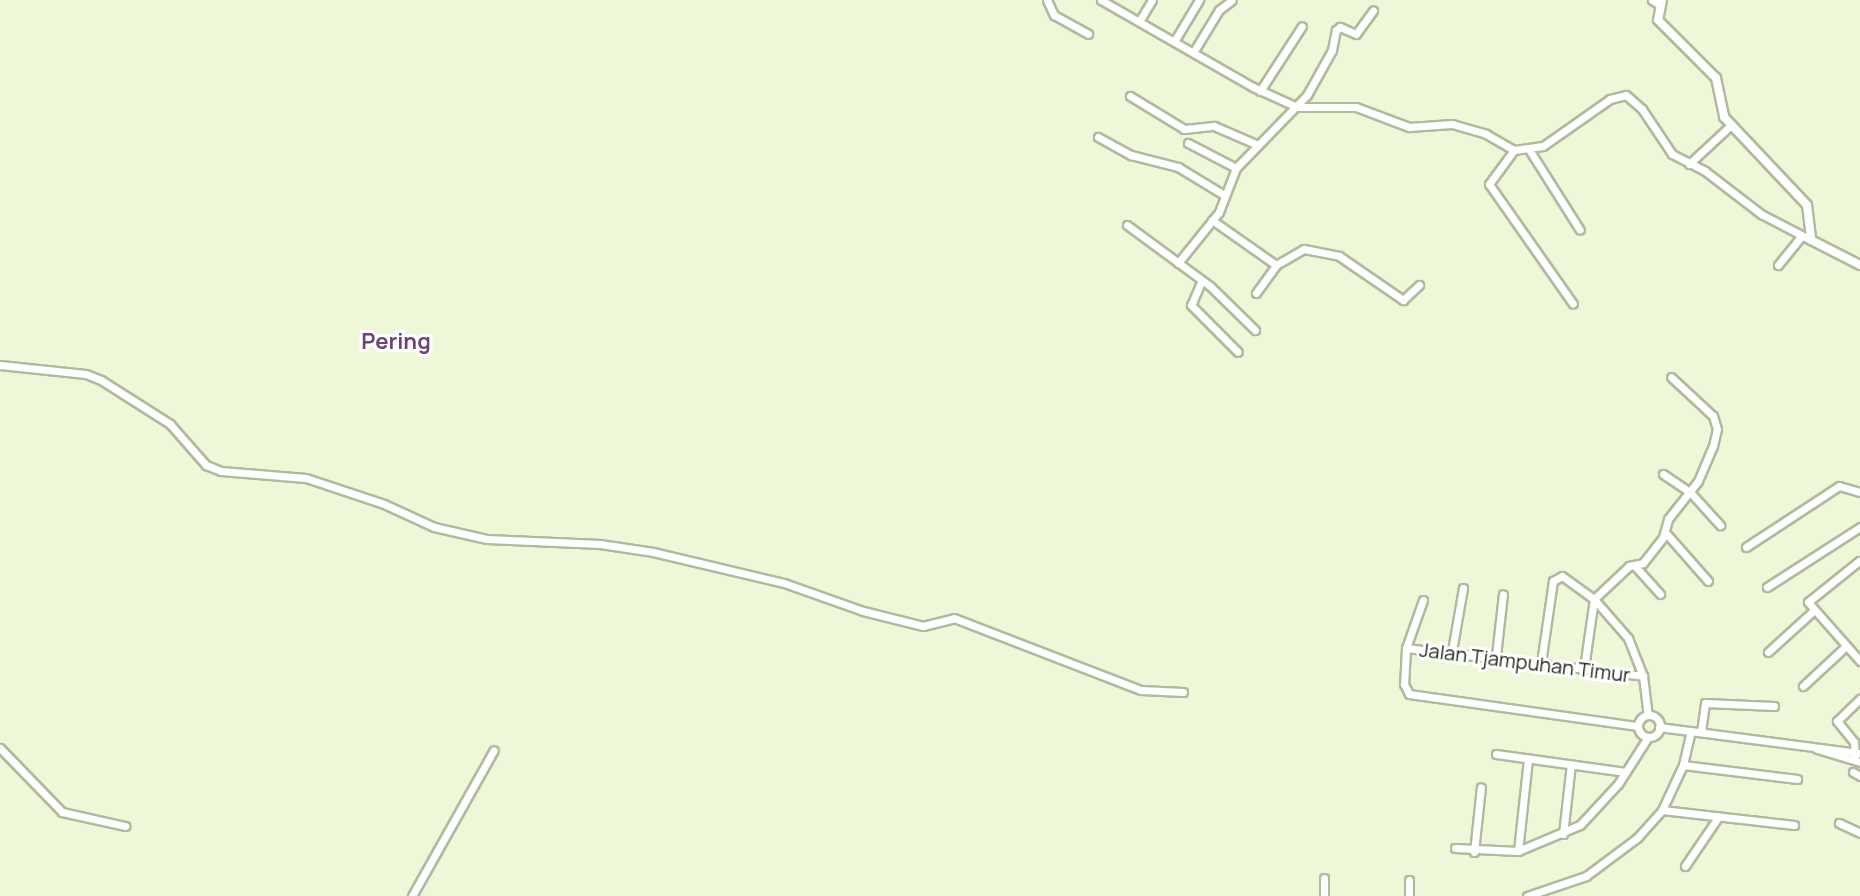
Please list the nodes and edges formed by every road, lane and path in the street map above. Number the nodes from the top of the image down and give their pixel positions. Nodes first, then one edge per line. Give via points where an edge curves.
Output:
1 (1047, 0) edge
2 (1101, 0) edge
3 (1152, 0) edge
4 (1199, 0) edge
5 (1232, 0) edge
6 (1658, 2) edge
7 (1373, 11) dead end
8 (1140, 20) junction
9 (1302, 26) dead end
10 (1088, 34) dead end
11 (1176, 40) junction
12 (1194, 51) junction
13 (1260, 91) junction
14 (1130, 96) dead end
15 (1297, 107) junction
16 (1731, 124) junction
17 (1098, 138) dead end
18 (1188, 143) dead end
19 (1258, 145) junction
20 (1514, 150) junction
21 (1530, 151) junction
22 (1689, 164) junction
23 (1236, 168) junction
24 (1224, 195) junction
25 (1212, 220) junction
26 (1127, 225) dead end
27 (1580, 230) dead end
28 (1802, 235) junction
29 (1811, 240) junction
30 (1179, 263) junction
31 (1276, 265) junction
32 (1778, 265) dead end
33 (1860, 265) edge
34 (1201, 282) junction
35 (1419, 285) dead end
36 (1256, 293) dead end
37 (1573, 304) dead end
38 (1255, 330) dead end
39 (1238, 352) dead end
40 (0, 365) edge
41 (1671, 377) dead end
42 (1663, 474) dead end
43 (1690, 492) junction
44 (1860, 492) edge
45 (1720, 525) dead end
46 (1860, 527) edge
47 (1665, 532) junction
48 (1746, 547) dead end
49 (1859, 561) edge
50 (1634, 565) junction
51 (1708, 581) dead end
52 (1767, 586) dead end
53 (1463, 588) dead end
54 (1503, 594) dead end
55 (1660, 594) dead end
56 (1594, 599) junction
57 (1423, 600) dead end
58 (1812, 612) junction
59 (1846, 646) junction
60 (1406, 648) junction
61 (1452, 651) junction
62 (1768, 652) dead end
63 (1496, 656) junction
64 (1860, 661) edge
65 (1540, 663) junction
66 (1584, 668) junction
67 (1643, 676) junction
68 (1803, 686) dead end
69 (1183, 692) dead end
70 (1860, 699) edge
71 (1774, 706) dead end
72 (1648, 715) junction
73 (1638, 726) junction
74 (1659, 727) junction
75 (1691, 731) junction
76 (1701, 732) junction
77 (1648, 737) junction
78 (0, 747) edge
79 (1811, 747) junction
80 (494, 750) dead end
81 (1858, 752) edge
82 (1496, 754) dead end
83 (1528, 759) junction
84 (1858, 761) edge
85 (1571, 764) junction
86 (1683, 765) junction
87 (1626, 772) junction
88 (1853, 772) dead end
89 (1860, 776) edge
90 (1797, 779) dead end
91 (1481, 787) dead end
92 (1662, 810) junction
93 (1719, 816) junction
94 (1839, 823) dead end
95 (1794, 825) dead end
96 (125, 826) dead end
97 (1860, 833) edge
98 (1563, 834) junction
99 (1455, 848) dead end
100 (1518, 851) junction
101 (1474, 852) junction
102 (1684, 866) dead end
103 (1324, 878) dead end
104 (1409, 880) dead end
105 (412, 896) edge
106 (1324, 896) edge
107 (1409, 896) edge
108 (1527, 896) edge

1 - 10 street via 1054,15
2 - 8 street
3 - 8 street
4 - 11 street
5 - 12 street via 1220,10
6 - 16 street via 1662,26 1717,80 1718,103
7 - 15 street via 1356,34 1340,27 1336,30 1328,58
8 - 11 street
9 - 13 street
11 - 12 street
12 - 13 street
13 - 15 street
14 - 19 street via 1184,129 1214,126
15 - 19 street
15 - 20 street via 1356,107 1409,127 1452,124 1486,134
16 - 22 street
16 - 29 street via 1804,200
17 - 24 street via 1131,155 1178,167
18 - 23 street
19 - 23 street
20 - 21 street
20 - 37 street via 1490,184
21 - 22 street via 1611,99 1626,96 1642,109 1672,154
21 - 27 street
22 - 28 street via 1761,214
23 - 24 street
24 - 25 street
25 - 30 street
25 - 31 street
26 - 30 street
28 - 29 street
28 - 32 street
29 - 33 street
30 - 34 street
31 - 35 street via 1308,250 1339,256 1404,300
31 - 36 street
34 - 38 street
34 - 39 street via 1191,305
40 - 69 street via 86,374 101,380 170,424 206,465 221,471 306,478 384,504 434,527 488,539 653,552 784,583 862,611 923,626 954,618 1141,690
41 - 43 street via 1713,416 1717,429 1706,466
42 - 43 street
43 - 45 street
43 - 47 street via 1668,519
44 - 48 street via 1839,486
46 - 52 street
47 - 50 street via 1642,563
47 - 51 street
49 - 58 street via 1809,599
50 - 55 street
50 - 56 street
53 - 61 street
54 - 63 street
56 - 65 street via 1562,576 1553,581
56 - 66 street
56 - 67 street via 1628,638
57 - 60 street
58 - 59 street
58 - 62 street
59 - 64 street
59 - 68 street
60 - 61 street, Jalan Tjampuhan Timur
60 - 73 street via 1406,691 1413,695
61 - 63 street, Jalan Tjampuhan Timur
63 - 65 street, Jalan Tjampuhan Timur
65 - 66 street, Jalan Tjampuhan Timur
66 - 67 street, Jalan Tjampuhan Timur
67 - 72 street
70 - 81 street via 1837,721
71 - 76 street via 1705,703
72 - 73 street
72 - 74 street
73 - 77 street
74 - 75 street
74 - 77 street
75 - 76 street
75 - 86 street
76 - 79 street
77 - 87 street
78 - 96 street via 62,812
79 - 81 street
79 - 84 street
80 - 105 street
81 - 84 street
82 - 83 street
83 - 85 street
83 - 100 street
85 - 87 street
85 - 98 street
86 - 90 street
86 - 92 street
87 - 98 street via 1600,807
88 - 89 street
91 - 101 street
92 - 93 street
92 - 108 street via 1615,857 1561,887
93 - 95 street
93 - 102 street
94 - 97 street
98 - 100 street
99 - 101 street
100 - 101 street
103 - 106 street
104 - 107 street

